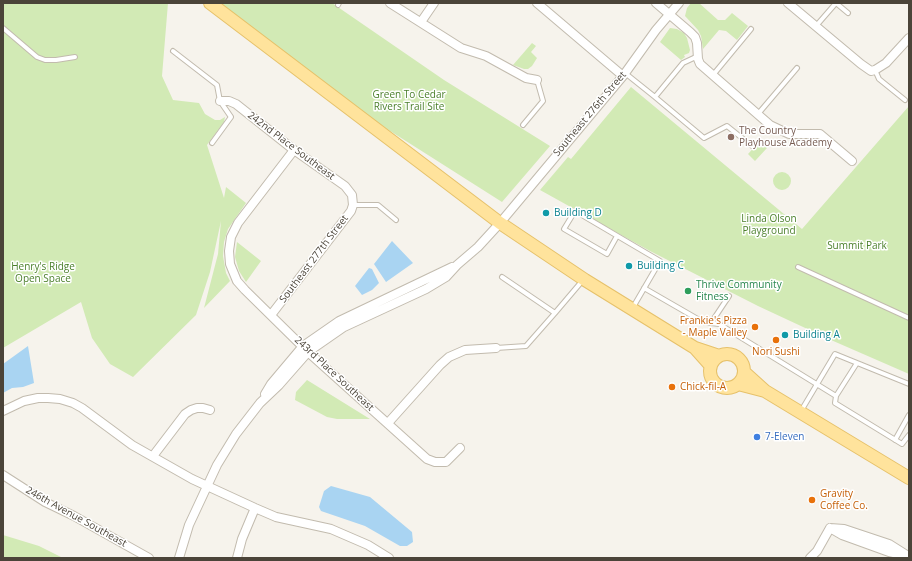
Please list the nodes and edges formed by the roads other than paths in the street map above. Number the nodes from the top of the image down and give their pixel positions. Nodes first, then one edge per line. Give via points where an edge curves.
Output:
1 (210, 3) edge
2 (390, 3) edge
3 (434, 3) edge
4 (537, 3) edge
5 (656, 3) edge
6 (679, 3) edge
7 (788, 3) edge
8 (836, 3) edge
9 (848, 13) dead end
10 (669, 14) junction
11 (421, 22) junction
12 (816, 26) junction
13 (3, 28) edge
14 (751, 29) dead end
15 (909, 38) edge
16 (173, 51) dead end
17 (698, 56) junction
18 (75, 57) dead end
19 (797, 68) dead end
20 (875, 70) junction
21 (624, 74) junction
22 (713, 75) junction
23 (537, 80) joint
24 (655, 97) junction
25 (905, 100) dead end
26 (220, 101) junction
27 (758, 114) junction
28 (523, 126) dead end
29 (212, 143) dead end
30 (752, 146) dead end
31 (294, 150) junction
32 (852, 161) dead end
33 (354, 203) junction
34 (396, 220) dead end
35 (500, 223) junction
36 (617, 236) junction
37 (798, 267) dead end
38 (502, 277) dead end
39 (584, 279) junction
40 (644, 288) junction
41 (729, 296) dead end
42 (632, 309) junction
43 (555, 313) junction
44 (271, 315) junction
45 (909, 318) edge
46 (711, 323) junction
47 (496, 348) joint
48 (695, 348) junction
49 (305, 349) junction
50 (719, 356) junction
51 (857, 363) junction
52 (711, 366) junction
53 (744, 372) junction
54 (738, 384) junction
55 (909, 384) edge
56 (816, 385) junction
57 (765, 391) junction
58 (836, 396) junction
59 (210, 410) dead end
60 (3, 411) edge
61 (800, 413) junction
62 (909, 415) edge
63 (388, 423) junction
64 (909, 434) edge
65 (895, 440) junction
66 (460, 448) dead end
67 (153, 456) junction
68 (3, 475) edge
69 (909, 478) edge
70 (206, 486) junction
71 (255, 508) junction
72 (908, 556) edge
73 (149, 558) edge
74 (179, 558) edge
75 (237, 558) edge
76 (389, 558) edge
77 (810, 558) edge

1 - 35 main road
2 - 11 street
3 - 11 street
4 - 21 street
5 - 10 street
6 - 10 street, Southeast 276th Street
7 - 12 street
8 - 9 lane
8 - 12 lane
10 - 17 street via 695,37
10 - 21 street, Southeast 276th Street
11 - 23 street via 461,48 486,56 526,78
12 - 20 street via 861,64 871,71
13 - 18 lane via 37,57 45,60
14 - 22 lane
15 - 20 street via 886,63
16 - 26 lane via 217,85
17 - 22 street via 700,64
17 - 24 lane via 683,63
19 - 27 lane
20 - 25 lane via 879,78
21 - 24 lane
21 - 35 street, Southeast 276th Street
22 - 27 street
23 - 28 lane via 544,101
24 - 30 lane via 704,138 728,126
26 - 29 lane via 231,117
26 - 31 street, 242nd Place Southeast via 236,104
27 - 32 street via 774,127 789,134 820,134
31 - 33 street, 242nd Place Southeast via 345,186
31 - 44 street, 243rd Place Southeast via 238,223 231,237 229,251 230,264 237,281
33 - 34 lane via 378,205
33 - 44 street, Southeast 277th Street via 351,211
35 - 39 main road
35 - 49 street, Southeast 276th Street via 446,277
36 - 36 lane via 575,211 564,229 607,254
36 - 40 lane via 660,261
37 - 45 lane
38 - 43 lane
39 - 42 main road
39 - 43 lane
40 - 42 lane
40 - 46 lane via 703,322
41 - 46 lane
42 - 48 main road
43 - 47 lane via 526,346
44 - 49 street, 243rd Place Southeast
46 - 56 lane via 719,324
47 - 63 street via 465,350 450,357
48 - 50 main road
48 - 52 main road
49 - 63 street, 243rd Place Southeast
49 - 70 street, Southeast 276th Street via 279,385 260,403 236,434
50 - 52 main road
50 - 53 main road via 728,354 736,357
51 - 55 lane
51 - 56 lane via 835,354
51 - 58 lane
52 - 54 main road via 710,375 718,386 730,388
53 - 54 main road
53 - 57 main road
54 - 57 main road
56 - 58 lane
56 - 61 lane
57 - 61 main road
58 - 65 lane via 835,403
59 - 67 street via 197,408 185,414
60 - 67 street via 24,401 48,398 60,400 82,408 132,445
61 - 69 main road
62 - 65 lane
63 - 66 street, 243rd Place Southeast via 427,459 435,462 446,462
64 - 65 lane via 902,444
67 - 70 street
68 - 73 street, 246th Avenue Southeast via 45,502
70 - 71 street
70 - 74 street, Southeast 276th Street via 189,525
71 - 75 street
71 - 76 street via 276,517 332,529 368,545
72 - 77 street via 889,552 830,528

